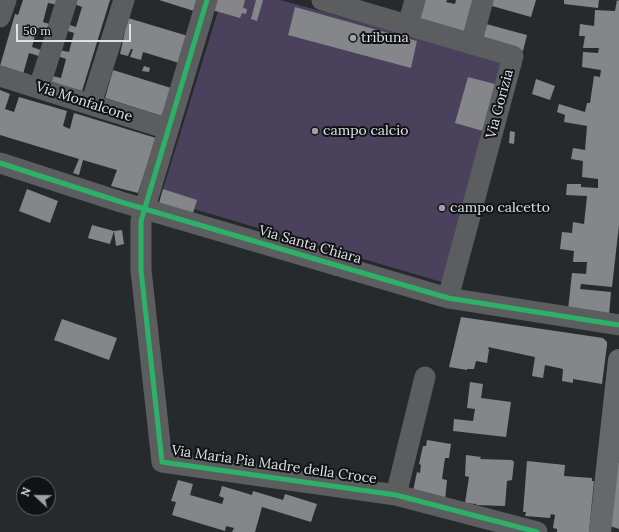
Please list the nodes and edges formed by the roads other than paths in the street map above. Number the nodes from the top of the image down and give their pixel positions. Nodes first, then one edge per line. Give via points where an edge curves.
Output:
1 (6, 0) edge
2 (67, 0) edge
3 (124, 0) edge
4 (207, 0) edge
5 (322, 0) edge
6 (416, 0) edge
7 (483, 0) edge
8 (0, 17) edge
9 (408, 25) junction
10 (471, 44) junction
11 (0, 76) edge
12 (39, 88) junction
13 (91, 104) junction
14 (168, 129) junction
15 (0, 163) edge
16 (144, 208) junction
17 (448, 298) junction
18 (619, 325) edge
19 (619, 360) edge
20 (425, 377) dead end
21 (614, 450) edge
22 (396, 495) junction
23 (537, 532) edge
24 (600, 532) edge

1 - 8 street
2 - 12 street
3 - 13 street
4 - 14 street
5 - 9 street, Via Gorizia
6 - 9 street
7 - 10 street
9 - 10 street, Via Gorizia
10 - 17 street, Via Gorizia via 513,56
11 - 12 street, Via Monfalcone
12 - 13 street, Via Monfalcone
13 - 14 street, Via Monfalcone
14 - 16 street
15 - 16 street, Via Santa Chiara
16 - 17 street, Via Santa Chiara
16 - 22 street, Via Maria Pia Madre della Croce via 140,221 141,270 162,462
17 - 18 street, Via Santa Chiara
19 - 21 main road
20 - 22 street
21 - 24 main road
22 - 23 street, Via Maria Pia Madre della Croce

